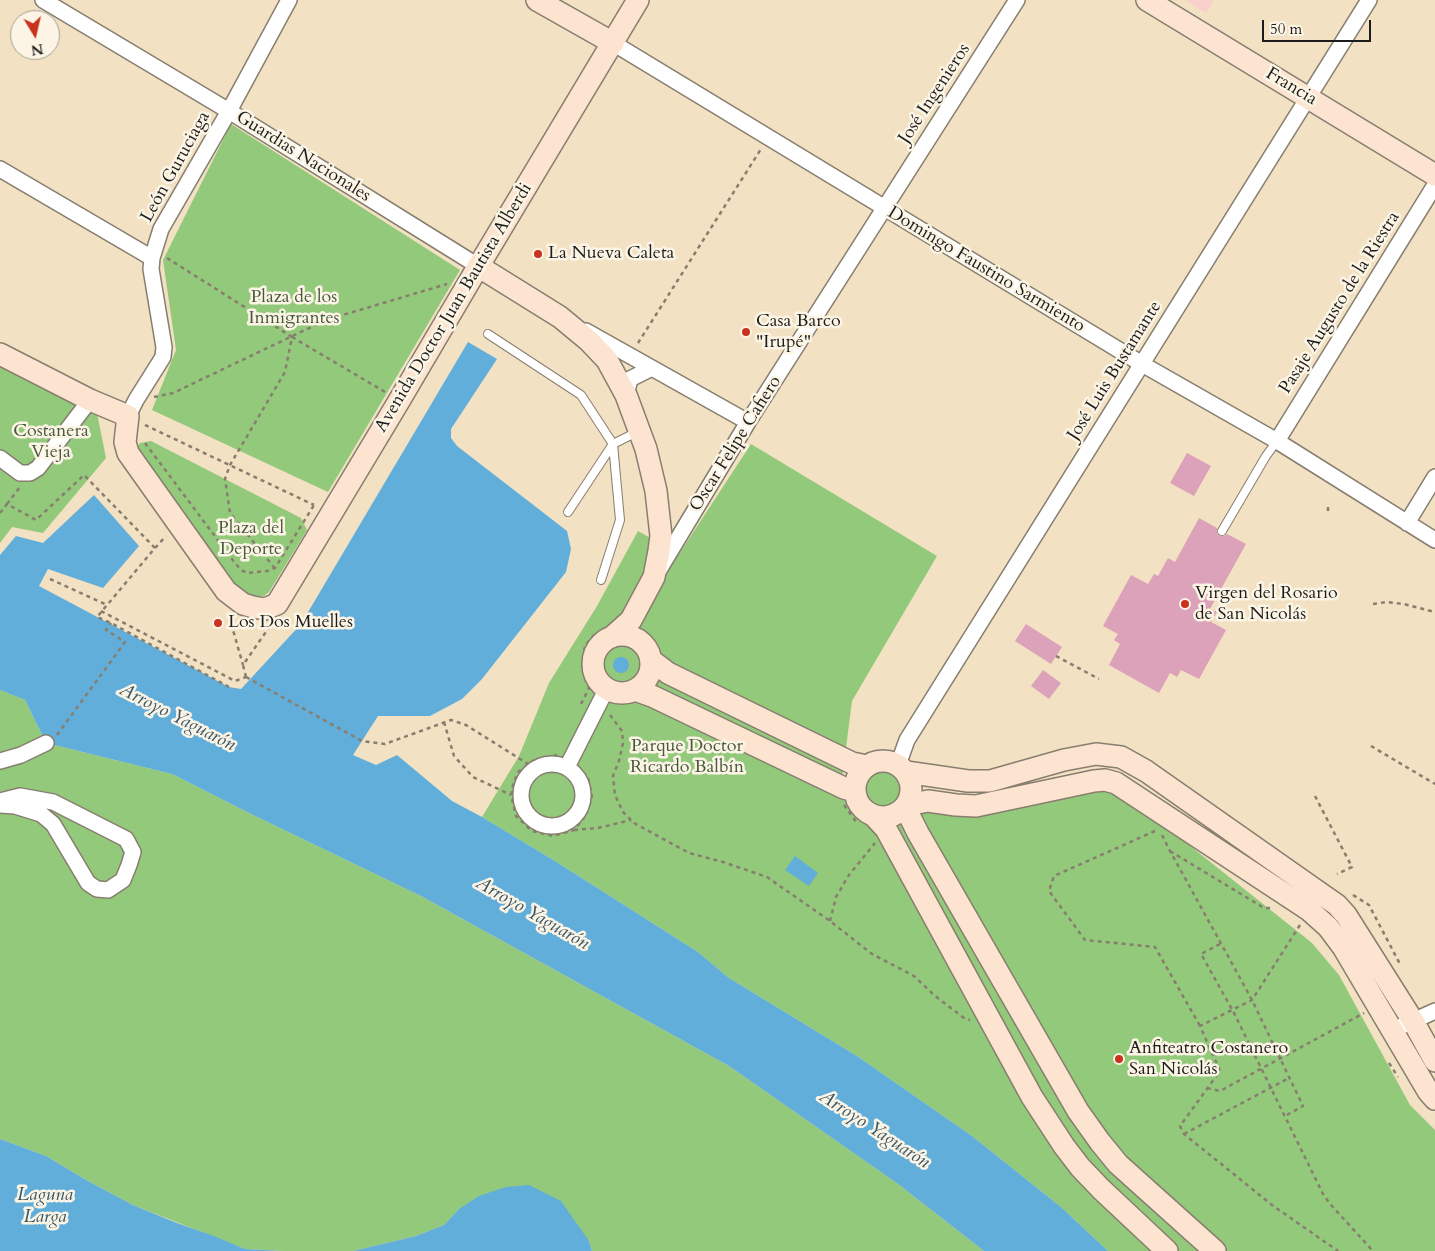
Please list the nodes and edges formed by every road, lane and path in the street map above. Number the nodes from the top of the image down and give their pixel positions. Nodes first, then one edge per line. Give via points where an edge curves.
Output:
1 (44, 0) edge
2 (289, 0) edge
3 (537, 0) edge
4 (638, 0) edge
5 (1017, 0) edge
6 (1147, 0) edge
7 (1369, 0) edge
8 (612, 42) junction
9 (1308, 97) junction
10 (229, 111) junction
11 (769, 138) junction
12 (0, 169) edge
13 (1435, 175) edge
14 (1435, 185) edge
15 (884, 208) junction
16 (153, 254) junction
17 (475, 272) junction
18 (560, 317) junction
19 (488, 334) dead end
20 (292, 337) junction
21 (0, 354) edge
22 (630, 356) junction
23 (1142, 364) junction
24 (652, 368) junction
25 (626, 395) junction
26 (90, 400) junction
27 (399, 401) junction
28 (132, 408) junction
29 (748, 422) junction
30 (639, 431) junction
31 (1277, 441) junction
32 (145, 443) dead end
33 (613, 444) junction
34 (0, 458) edge
35 (230, 465) junction
36 (1435, 477) edge
37 (1328, 507) dead end
38 (568, 512) dead end
39 (0, 513) edge
40 (1328, 514) dead end
41 (1406, 523) junction
42 (1222, 531) dead end
43 (1435, 540) edge
44 (274, 568) junction
45 (654, 578) junction
46 (50, 579) dead end
47 (601, 580) dead end
48 (289, 585) junction
49 (107, 604) junction
50 (1373, 604) dead end
51 (271, 606) junction
52 (640, 606) junction
53 (101, 611) junction
54 (1435, 612) edge
55 (228, 614) dead end
56 (110, 623) junction
57 (604, 635) junction
58 (648, 653) junction
59 (1056, 656) dead end
60 (243, 665) junction
61 (246, 677) junction
62 (1099, 679) dead end
63 (229, 687) dead end
64 (635, 690) junction
65 (606, 698) junction
66 (580, 705) dead end
67 (444, 722) junction
68 (50, 740) joint
69 (1371, 746) dead end
70 (559, 747) dead end
71 (0, 761) edge
72 (528, 764) junction
73 (572, 766) junction
74 (867, 766) junction
75 (902, 768) junction
76 (1435, 784) edge
77 (511, 795) junction
78 (1315, 796) dead end
79 (849, 797) junction
80 (0, 803) edge
81 (906, 806) junction
82 (631, 820) junction
83 (867, 821) junction
84 (574, 830) junction
85 (875, 842) dead end
86 (1169, 850) junction
87 (1337, 874) dead end
88 (1274, 908) dead end
89 (1309, 910) junction
90 (830, 920) junction
91 (1221, 944) junction
92 (1252, 1000) junction
93 (1233, 1010) junction
94 (1435, 1012) edge
95 (1367, 1019) dead end
96 (1412, 1021) junction
97 (977, 1022) dead end
98 (1200, 1026) junction
99 (1391, 1031) junction
100 (1280, 1059) junction
101 (1387, 1059) dead end
102 (1435, 1061) edge
103 (1262, 1068) junction
104 (1289, 1078) junction
105 (1399, 1078) dead end
106 (1207, 1088) junction
107 (1271, 1088) junction
108 (1435, 1099) edge
109 (1285, 1116) junction
110 (1184, 1134) junction
111 (1168, 1251) edge
112 (1216, 1251) edge
113 (1338, 1251) edge
114 (1373, 1251) edge

1 - 10 street, Guardias Nacionales
2 - 10 street, León Guruciaga
3 - 8 main road, Domingo Faustino Sarmiento
4 - 8 main road, Avenida Doctor Juan Bautista Alberdi
5 - 15 street, José Ingenieros
6 - 9 main road, Francia
7 - 9 street, José Luis Bustamante
8 - 11 street, Domingo Faustino Sarmiento
8 - 17 main road, Avenida Doctor Juan Bautista Alberdi
9 - 13 main road, Francia
9 - 23 street, José Luis Bustamante
10 - 16 street, León Guruciaga via 160,229
10 - 17 street, Guardias Nacionales
11 - 15 street, Domingo Faustino Sarmiento
11 - 22 path
12 - 16 street
14 - 31 street, Pasaje Augusto de la Riestra
15 - 23 street, Domingo Faustino Sarmiento
15 - 29 street, Oscar Felipe Cafiero
16 - 20 path
16 - 28 street, León Guruciaga via 151,269 163,357
17 - 18 main road, Guardias Nacionales
17 - 20 path via 326,320
17 - 27 main road, Avenida Doctor Juan Bautista Alberdi
18 - 22 street, Guardias Nacionales
18 - 25 main road, Guardias Nacionales via 606,360
19 - 33 lane via 581,395
20 - 27 path
20 - 28 path via 173,394
20 - 35 path via 286,372
21 - 26 main road
22 - 24 street, Guardias Nacionales
23 - 31 street, Domingo Faustino Sarmiento
23 - 75 street, José Luis Bustamante via 907,740
24 - 25 street via 630,379
24 - 29 street, Guardias Nacionales
25 - 30 main road, Guardias Nacionales
26 - 28 main road
26 - 34 street via 38,468 20,473
27 - 48 main road, Avenida Doctor Juan Bautista Alberdi
28 - 35 path
28 - 51 main road via 125,442 128,453 214,576 226,591 244,604
29 - 45 street, Oscar Felipe Cafiero
30 - 33 lane
30 - 45 main road, Guardias Nacionales via 656,491 661,536
31 - 41 street, Domingo Faustino Sarmiento
31 - 42 lane
32 - 44 path via 241,570 256,573
33 - 38 lane
33 - 47 lane via 620,520
35 - 44 path via 225,479 230,513
35 - 44 path via 314,504
36 - 41 street
37 - 40 path
39 - 49 path via 7,504 36,520 84,475 155,548
41 - 43 street, Domingo Faustino Sarmiento
44 - 48 path
45 - 52 main road, Oscar Felipe Cafiero
46 - 49 path
48 - 51 main road, Avenida Doctor Juan Bautista Alberdi
49 - 53 path
50 - 54 path via 1404,604
51 - 60 path via 273,621
52 - 57 main road, Oscar Felipe Cafiero via 631,620
52 - 58 main road, Oscar Felipe Cafiero via 638,620 642,642
53 - 56 path via 97,617
53 - 61 path via 235,681
55 - 60 path
56 - 63 path
56 - 68 path via 106,630 125,642
57 - 58 main road via 634,638
57 - 65 main road via 593,666
57 - 66 path via 585,646 582,667 589,688
58 - 64 main road via 651,669
58 - 74 main road via 668,673 852,763
59 - 62 path
60 - 61 path
61 - 67 path via 362,741 385,744
64 - 65 main road
64 - 79 main road via 838,785
65 - 73 street
65 - 82 path via 622,730 623,743 613,776 615,795
67 - 72 path via 451,720 466,725
67 - 77 path via 454,756 474,777
68 - 71 street via 21,755
69 - 76 path
70 - 72 path via 555,756
72 - 77 path via 518,772
73 - 73 street via 548,764 530,772 521,790 521,800 530,817 548,826 559,825 576,814 583,794
73 - 84 path via 588,778 592,797 586,816
74 - 75 main road via 882,761
74 - 79 main road via 859,774
75 - 81 main road via 911,785
75 - 96 main road via 968,781 990,781 1096,754 1121,757 1146,771 1337,905
77 - 84 path via 516,816 532,831 553,836
78 - 87 path via 1352,867
79 - 83 main road via 856,799 867,812
79 - 83 path via 845,809
80 - 80 street via 41,814 53,824 88,883 97,889 108,890 123,880 133,852 126,839 53,802 20,796
81 - 83 main road via 899,813
81 - 89 main road via 928,801 976,806 1105,780 1116,783
81 - 112 main road via 918,833 1078,1111 1118,1164
82 - 84 path
82 - 90 path via 689,853 767,877
83 - 111 main road via 886,829 1032,1097 1064,1146 1101,1189
85 - 90 path via 848,876 836,897
86 - 88 path via 1264,908
86 - 91 path
86 - 98 path via 1159,828 1054,876 1049,890 1085,940 1155,947
89 - 92 path
89 - 99 main road via 1338,940
90 - 97 path via 872,954 914,976 964,1018
91 - 92 path
91 - 93 path via 1202,954
92 - 93 path
92 - 100 path
93 - 98 path
93 - 103 path
94 - 96 street
95 - 100 path via 1364,1013
96 - 99 street
96 - 102 main road
98 - 106 path via 1220,1071
99 - 108 main road
100 - 103 path
100 - 104 path
101 - 105 path
103 - 106 path via 1220,1091
103 - 107 path
104 - 107 path
104 - 109 path via 1303,1106
106 - 110 path via 1180,1126
107 - 109 path
107 - 110 path
109 - 114 path via 1330,1205
110 - 113 path via 1272,1205

